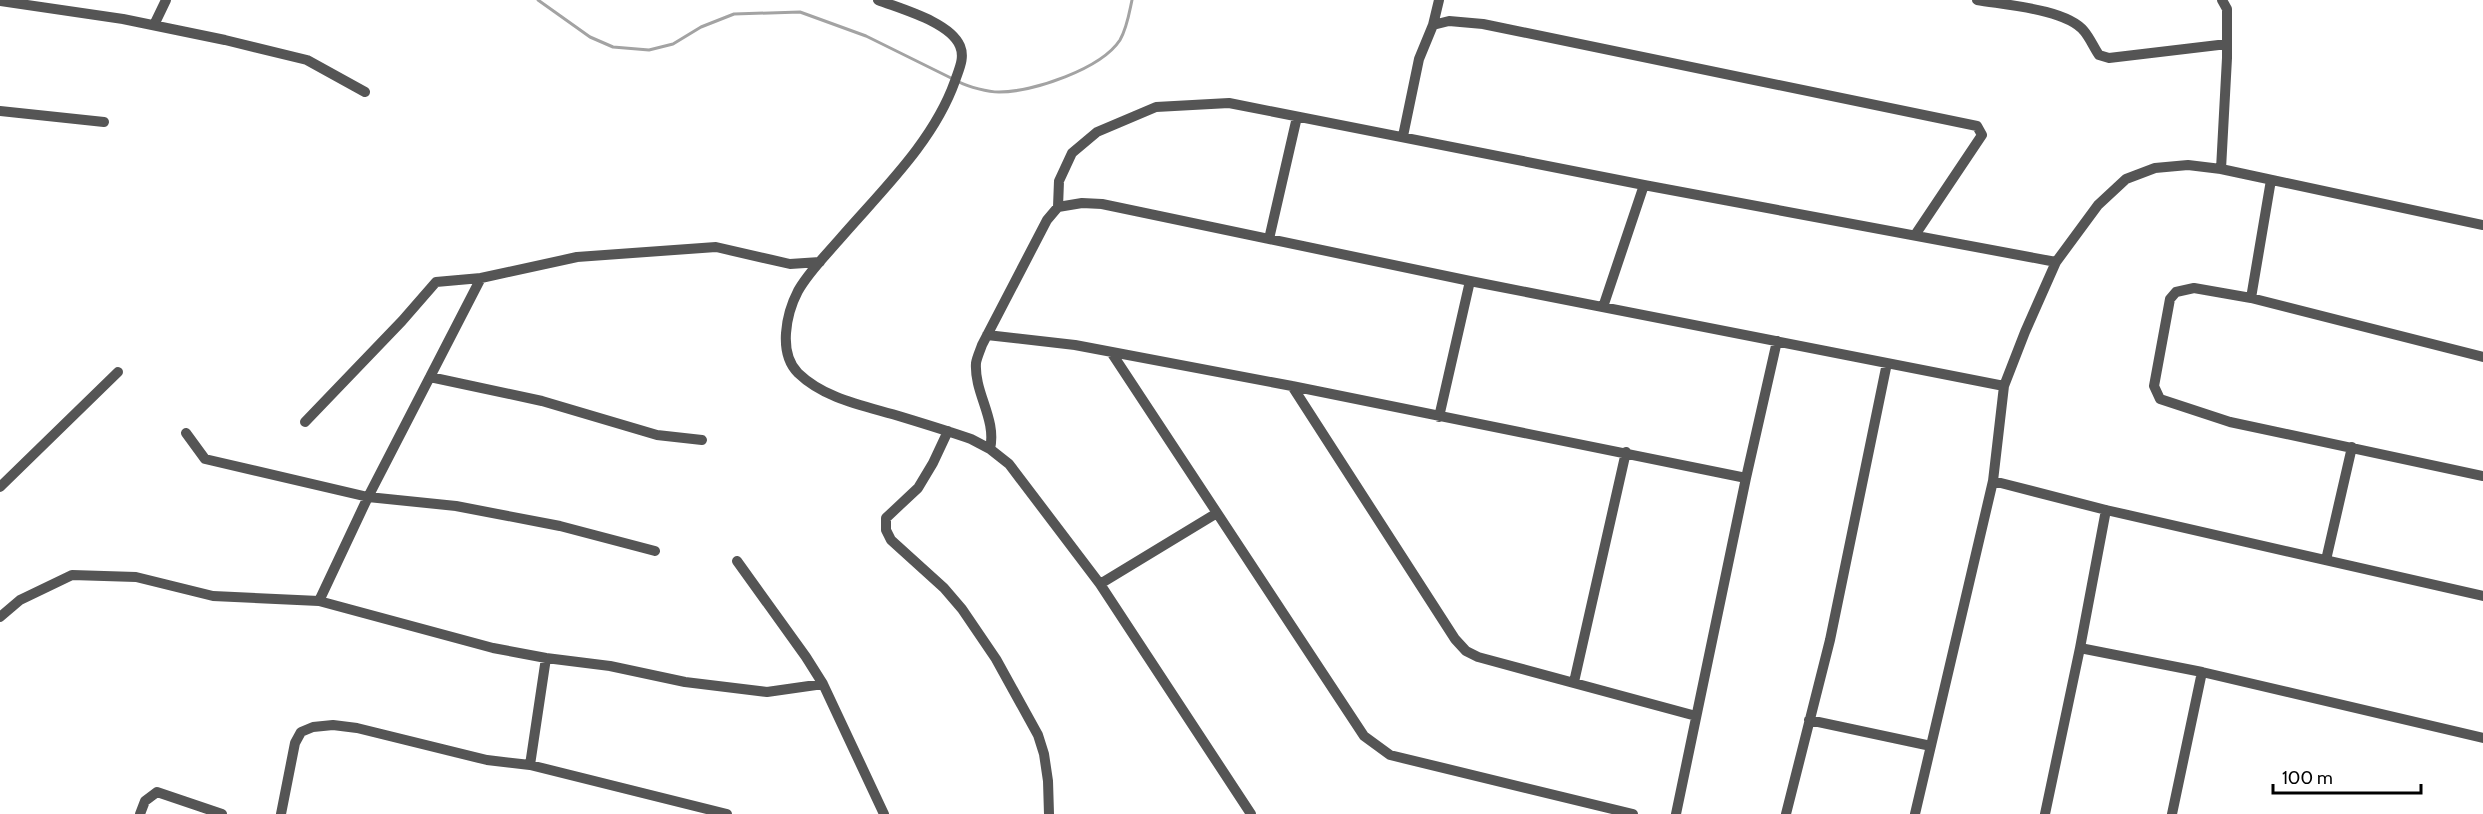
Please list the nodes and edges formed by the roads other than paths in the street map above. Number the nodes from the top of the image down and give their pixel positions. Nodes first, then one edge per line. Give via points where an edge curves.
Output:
1 (166, 0) edge
2 (878, 0) edge
3 (1439, 0) edge
4 (1977, 0) edge
5 (2222, 0) edge
6 (0, 1) edge
7 (45, 4) edge
8 (154, 25) junction
9 (1433, 25) junction
10 (2227, 44) junction
11 (365, 92) dead end
12 (0, 111) edge
13 (1297, 117) junction
14 (104, 123) dead end
15 (1403, 136) junction
16 (2221, 169) junction
17 (2271, 180) junction
18 (1644, 185) junction
19 (1058, 207) junction
20 (2483, 225) edge
21 (1915, 236) junction
22 (1269, 238) junction
23 (820, 262) junction
24 (2056, 262) junction
25 (481, 278) junction
26 (1470, 281) junction
27 (2251, 298) junction
28 (1603, 307) junction
29 (987, 335) junction
30 (1777, 341) junction
31 (1111, 352) junction
32 (2483, 357) edge
33 (1887, 363) junction
34 (118, 372) dead end
35 (430, 377) junction
36 (1292, 386) junction
37 (2004, 386) junction
38 (1439, 417) junction
39 (305, 422) dead end
40 (948, 431) junction
41 (186, 433) dead end
42 (702, 440) dead end
43 (2352, 447) junction
44 (990, 449) junction
45 (1626, 452) junction
46 (2483, 476) edge
47 (1746, 478) junction
48 (1993, 481) junction
49 (0, 487) edge
50 (368, 497) junction
51 (2106, 510) junction
52 (1217, 513) junction
53 (655, 551) dead end
54 (2326, 560) junction
55 (737, 561) dead end
56 (1100, 584) junction
57 (2483, 596) edge
58 (319, 601) junction
59 (0, 617) edge
60 (2080, 648) junction
61 (546, 658) junction
62 (2202, 672) junction
63 (1574, 682) junction
64 (823, 684) junction
65 (1696, 716) junction
66 (1809, 720) junction
67 (2483, 738) edge
68 (1931, 746) junction
69 (530, 765) junction
70 (140, 814) edge
71 (222, 814) edge
72 (281, 814) edge
73 (727, 814) edge
74 (884, 814) edge
75 (1048, 814) edge
76 (1251, 814) edge
77 (1633, 814) edge
78 (1676, 814) edge
79 (1786, 814) edge
80 (1915, 814) edge
81 (2045, 814) edge
82 (2172, 814) edge

1 - 8 street
2 - 23 street via 940,25 959,44 963,57 948,102 936,123
3 - 9 street
4 - 10 street via 2071,20 2084,31 2099,55 2109,58
5 - 10 street via 2227,9
6 - 7 street
7 - 8 street
8 - 11 street via 307,60
9 - 15 street via 1419,59
9 - 21 street via 1449,21 1483,24 1977,126 1982,135
10 - 16 street
12 - 14 street
13 - 15 street
13 - 19 street via 1229,103 1156,107 1097,132 1072,153 1059,181
13 - 22 street
15 - 18 street
16 - 17 street
16 - 24 street via 2188,165 2155,168 2126,179 2098,205
17 - 20 street
17 - 27 street
18 - 21 street
18 - 28 street
19 - 22 street via 1082,202 1102,204
19 - 29 street via 1047,220
21 - 24 street
22 - 26 street
23 - 25 street via 790,264 716,247 577,257
23 - 40 street via 798,291 787,323 788,354 796,371 840,399
24 - 37 street
25 - 35 street
25 - 39 street via 436,282
26 - 28 street
26 - 38 street
27 - 32 street
27 - 43 street via 2194,288 2176,292 2170,299 2155,393 2168,403 2230,422
28 - 30 street
29 - 31 street
29 - 44 street via 976,362 992,430
30 - 33 street
30 - 47 street
31 - 36 street
31 - 52 street
33 - 37 street
33 - 66 street via 1830,640
34 - 49 street
35 - 42 street via 542,400 657,435
35 - 50 street
36 - 38 street
36 - 63 street via 1466,651
37 - 48 street
38 - 45 street
40 - 44 street
40 - 75 street via 918,488 886,518 886,530 891,540 962,609 996,659 1038,735 1048,781
41 - 50 street via 205,459
43 - 46 street
43 - 54 street
44 - 56 street via 1009,464 1034,494
45 - 47 street
45 - 63 street
47 - 65 street
48 - 51 street
48 - 68 street
50 - 53 street via 468,508 560,526
50 - 58 street
51 - 54 street
51 - 60 street
52 - 56 street
52 - 77 street via 1364,736 1379,749 1390,755
54 - 57 street
55 - 64 street
56 - 76 street
58 - 59 street via 213,596 136,576 72,575 20,600
58 - 61 street via 493,648
60 - 62 street
60 - 81 street
61 - 64 street via 767,692
61 - 69 street
62 - 67 street
62 - 82 street
63 - 65 street
64 - 74 street
65 - 78 street
66 - 68 street
66 - 79 street
68 - 80 street
69 - 72 street via 487,760 357,728 313,727 302,732 294,743
69 - 73 street
70 - 71 street via 146,801 157,792

